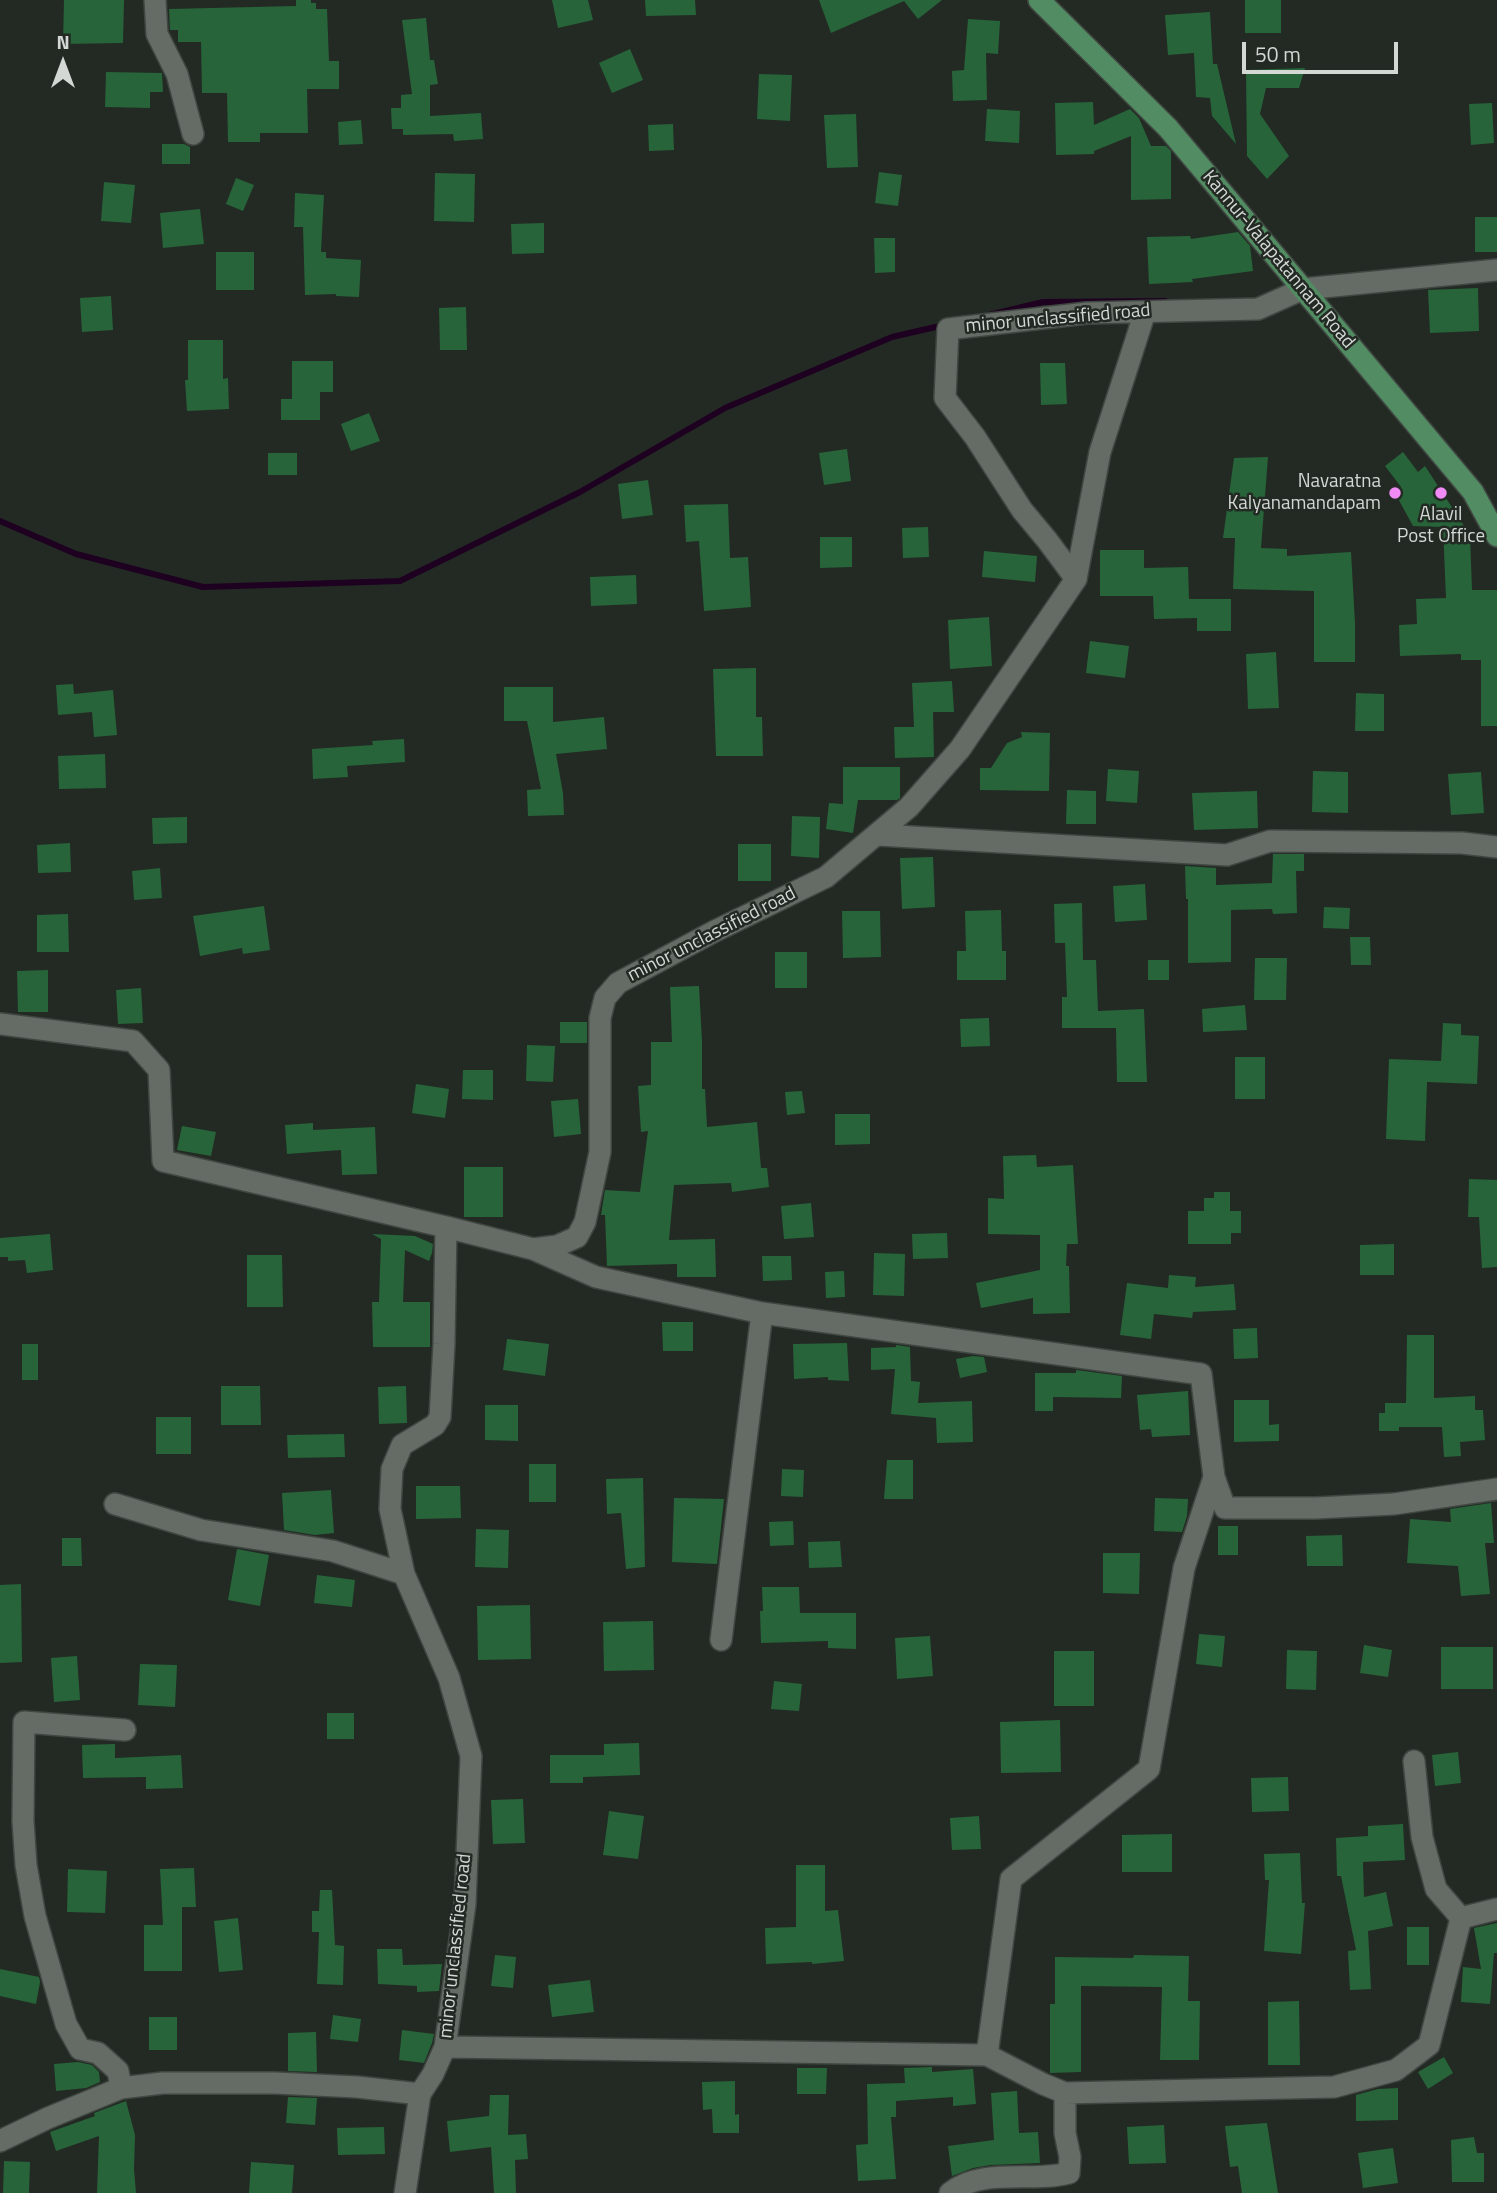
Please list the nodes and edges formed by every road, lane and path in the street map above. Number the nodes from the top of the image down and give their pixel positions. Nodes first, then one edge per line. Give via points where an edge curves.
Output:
1 (155, 0) edge
2 (1039, 0) edge
3 (193, 134) dead end
4 (1497, 270) edge
5 (1303, 289) junction
6 (1145, 312) junction
7 (1497, 536) edge
8 (1076, 579) junction
9 (878, 835) junction
10 (1497, 847) edge
11 (0, 1024) edge
12 (446, 1227) junction
13 (533, 1249) junction
14 (762, 1313) junction
15 (1214, 1477) junction
16 (1497, 1489) edge
17 (115, 1504) dead end
18 (404, 1574) junction
19 (722, 1640) dead end
20 (125, 1730) dead end
21 (1414, 1761) dead end
22 (1497, 1909) edge
23 (1461, 1918) junction
24 (445, 2047) junction
25 (987, 2055) junction
26 (121, 2088) junction
27 (1065, 2093) junction
28 (420, 2094) junction
29 (0, 2141) edge
30 (405, 2193) edge
31 (950, 2193) edge

1 - 3 street via 157,34 177,74
2 - 5 main road, Kannur-Valapatannam Road via 1168,128
4 - 5 street, minor unclassified road
5 - 6 street, minor unclassified road via 1258,309
5 - 7 main road, Kannur-Valapatannam Road via 1473,492
6 - 8 street via 1100,452
6 - 8 street, minor unclassified road via 1087,313 948,328 945,398
8 - 9 street, minor unclassified road via 960,749
9 - 10 street via 1227,855 1270,841
9 - 13 street, minor unclassified road via 825,877 618,983 606,998 600,1018 600,1152 585,1222 577,1237
11 - 12 street via 133,1041 159,1070 163,1161
12 - 13 street, minor unclassified road
12 - 18 street, minor unclassified road via 440,1417 402,1445 392,1469 390,1509
13 - 14 street via 596,1277
14 - 15 street via 1201,1374
14 - 19 street
15 - 16 street via 1225,1508 1394,1504
15 - 25 street via 1184,1568 1149,1769 1012,1879
17 - 18 street via 201,1530 333,1551
18 - 24 street, minor unclassified road via 449,1678 471,1756 465,1904
20 - 26 street via 24,1721 23,1821 35,1916 66,2024 80,2049 98,2053 118,2071
21 - 23 street via 1422,1837 1436,1889
22 - 23 street
23 - 27 street via 1429,2045 1396,2070 1334,2087
24 - 25 street
24 - 28 street, minor unclassified road
25 - 27 street
26 - 28 street via 163,2083 275,2083
26 - 29 street
27 - 31 street via 1069,2173 980,2180
28 - 30 street

